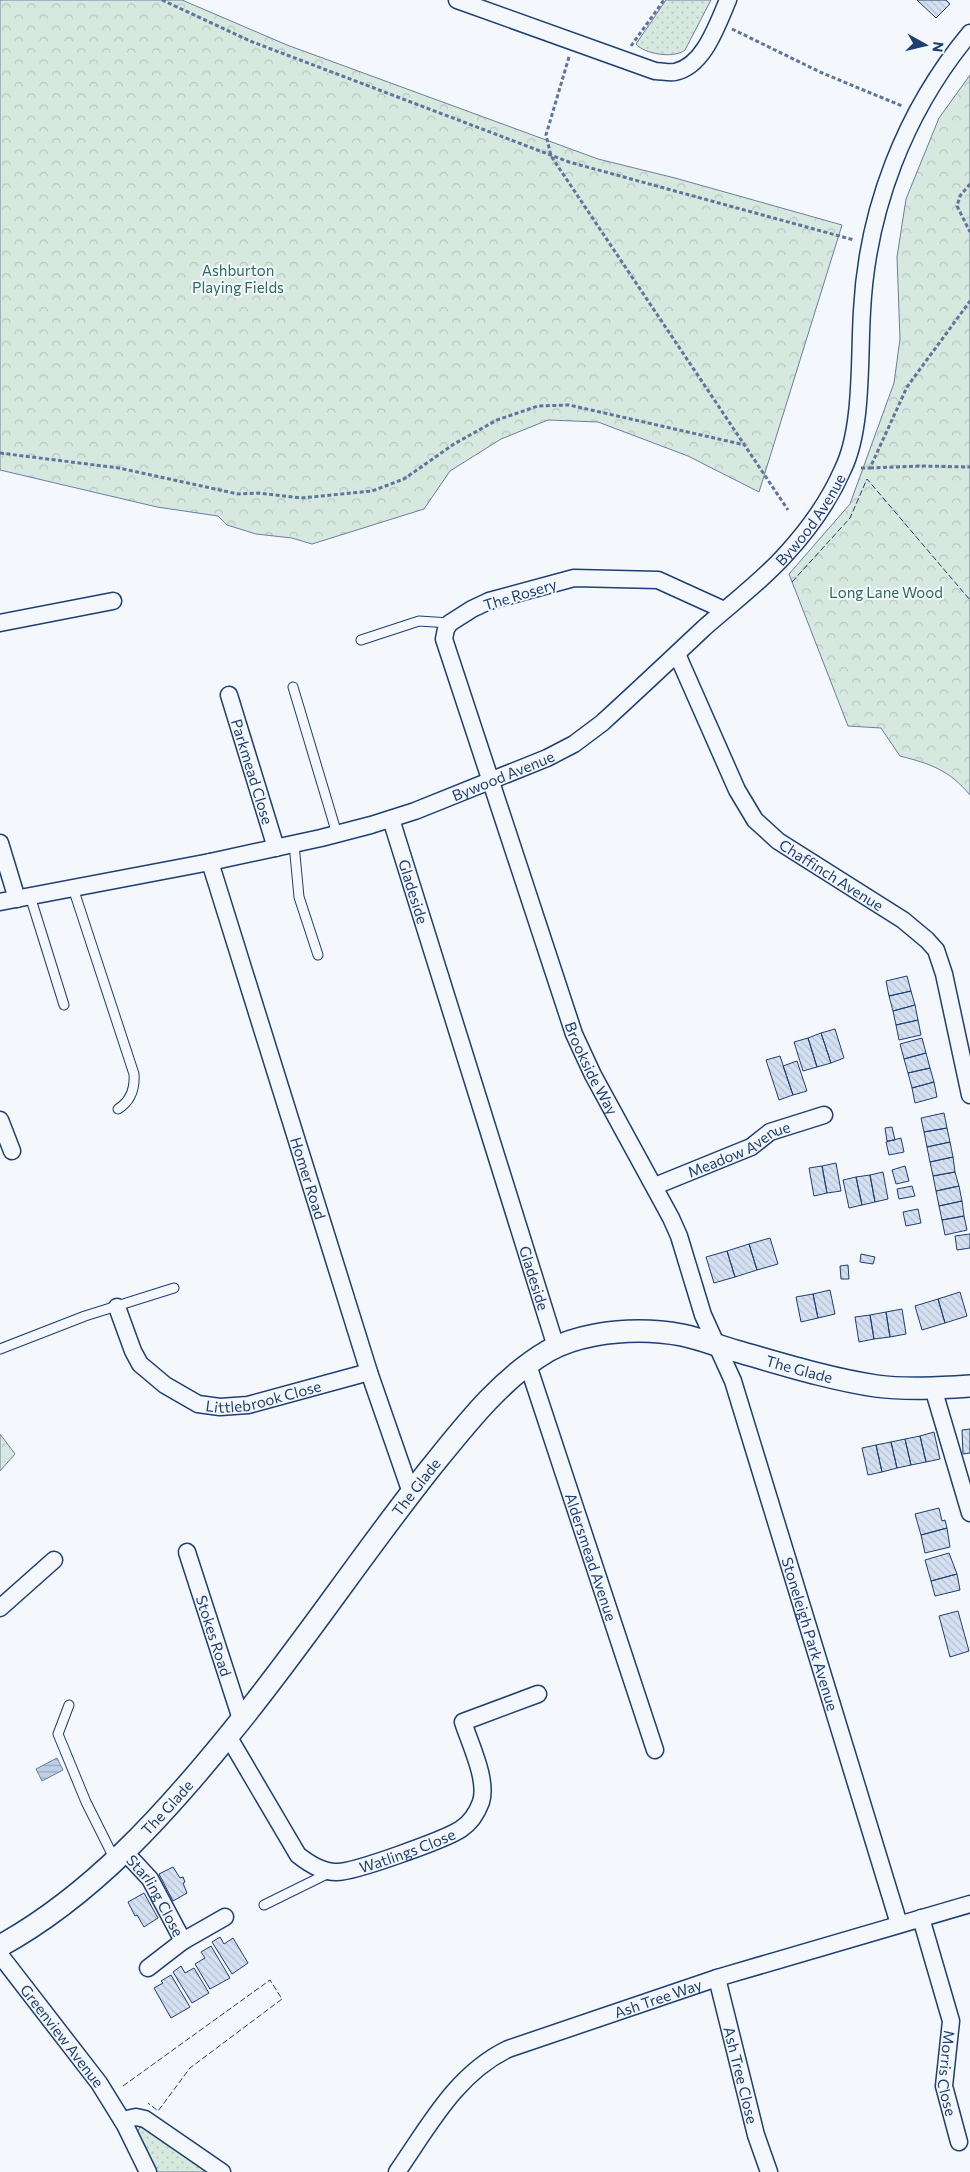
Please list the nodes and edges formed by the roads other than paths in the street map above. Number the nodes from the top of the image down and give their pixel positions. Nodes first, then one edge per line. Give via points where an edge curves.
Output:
1 (457, 0) edge
2 (728, 0) edge
3 (970, 33) edge
4 (113, 601) dead end
5 (724, 610) junction
6 (0, 623) edge
7 (450, 623) junction
8 (361, 640) dead end
9 (677, 654) junction
10 (293, 687) dead end
11 (229, 695) dead end
12 (491, 781) junction
13 (391, 819) junction
14 (338, 834) junction
15 (0, 843) edge
16 (294, 844) junction
17 (276, 848) junction
18 (210, 862) junction
19 (73, 888) junction
20 (24, 897) junction
21 (0, 902) edge
22 (318, 955) dead end
23 (64, 1006) dead end
24 (970, 1095) edge
25 (118, 1110) dead end
26 (824, 1115) dead end
27 (0, 1120) edge
28 (12, 1151) dead end
29 (655, 1186) junction
30 (174, 1288) dead end
31 (117, 1307) junction
32 (717, 1345) junction
33 (556, 1347) junction
34 (0, 1348) edge
35 (528, 1365) junction
36 (369, 1372) junction
37 (970, 1386) edge
38 (934, 1388) junction
39 (411, 1494) junction
40 (970, 1513) edge
41 (186, 1552) dead end
42 (54, 1560) dead end
43 (0, 1608) edge
44 (538, 1694) dead end
45 (69, 1705) dead end
46 (235, 1728) junction
47 (655, 1750) dead end
48 (119, 1856) junction
49 (332, 1872) junction
50 (970, 1904) edge
51 (264, 1905) dead end
52 (225, 1917) dead end
53 (921, 1918) junction
54 (899, 1924) junction
55 (183, 1941) junction
56 (0, 1946) edge
57 (0, 1955) edge
58 (148, 1968) dead end
59 (717, 1978) junction
60 (122, 2120) junction
61 (960, 2142) dead end
62 (148, 2172) edge
63 (222, 2172) edge
64 (397, 2172) edge
65 (769, 2172) edge

1 - 2 street via 655,71 674,72 690,66 701,53
3 - 5 street, Bywood Avenue via 940,71 916,112 886,187 869,244 856,411 844,469 785,556
4 - 6 street
5 - 7 street, The Rosery via 658,580 574,578 489,601
5 - 9 street, Bywood Avenue
7 - 8 lane via 419,621
7 - 12 street via 444,639
9 - 12 street, Bywood Avenue via 588,735 556,753
9 - 24 street, Chaffinch Avenue via 737,790 755,820 782,844 904,920 936,950
10 - 14 lane
11 - 17 street, Parkmead Close
12 - 13 street, Bywood Avenue
12 - 29 street, Brookside Way via 574,1034
13 - 14 street
13 - 33 street, Gladeside
14 - 16 street
15 - 20 street
16 - 17 street
16 - 22 lane via 300,897
17 - 18 street
18 - 19 street
18 - 36 street, Homer Road
19 - 20 street
19 - 25 lane via 134,1074 134,1087 124,1106
20 - 21 street
20 - 23 lane
26 - 29 street, Meadow Avenue via 770,1132 751,1147
27 - 28 street
29 - 32 street, Brookside Way via 679,1236 703,1315
30 - 31 lane
31 - 34 lane via 69,1321
31 - 36 street, Littlebrook Close via 140,1364 165,1385 198,1404 220,1407 248,1405
32 - 33 street, The Glade via 685,1336 639,1332 590,1336
32 - 38 street, The Glade via 860,1383 893,1388
32 - 54 street, Stoneleigh Park Avenue via 733,1381
33 - 35 street, The Glade
35 - 39 street, The Glade via 479,1411
35 - 47 street, Aldersmead Avenue
36 - 39 street, Homer Road
37 - 38 street, The Glade
38 - 40 street
39 - 46 street, The Glade
41 - 46 street, Stokes Road
42 - 43 street
44 - 49 street, Watlings Close via 463,1722 483,1792 478,1810 468,1823 447,1837 351,1870
45 - 48 lane via 58,1734 86,1802
46 - 48 street, The Glade via 175,1798
46 - 49 street via 293,1848 309,1863
48 - 55 street, Starling Close via 150,1879
48 - 56 street, The Glade via 46,1919
49 - 51 lane
50 - 53 street, Ash Tree Way
52 - 55 street, Starling Close
53 - 54 street, Ash Tree Way
53 - 61 street, Morris Close via 951,2021 944,2086
54 - 59 street, Ash Tree Way
55 - 58 street, Starling Close
57 - 60 street, Greenview Avenue via 84,2063
59 - 64 street, Ash Tree Way via 519,2044 487,2060 453,2093
59 - 65 street, Ash Tree Close via 756,2135
60 - 62 street, Greenview Avenue
60 - 63 street via 145,2119

